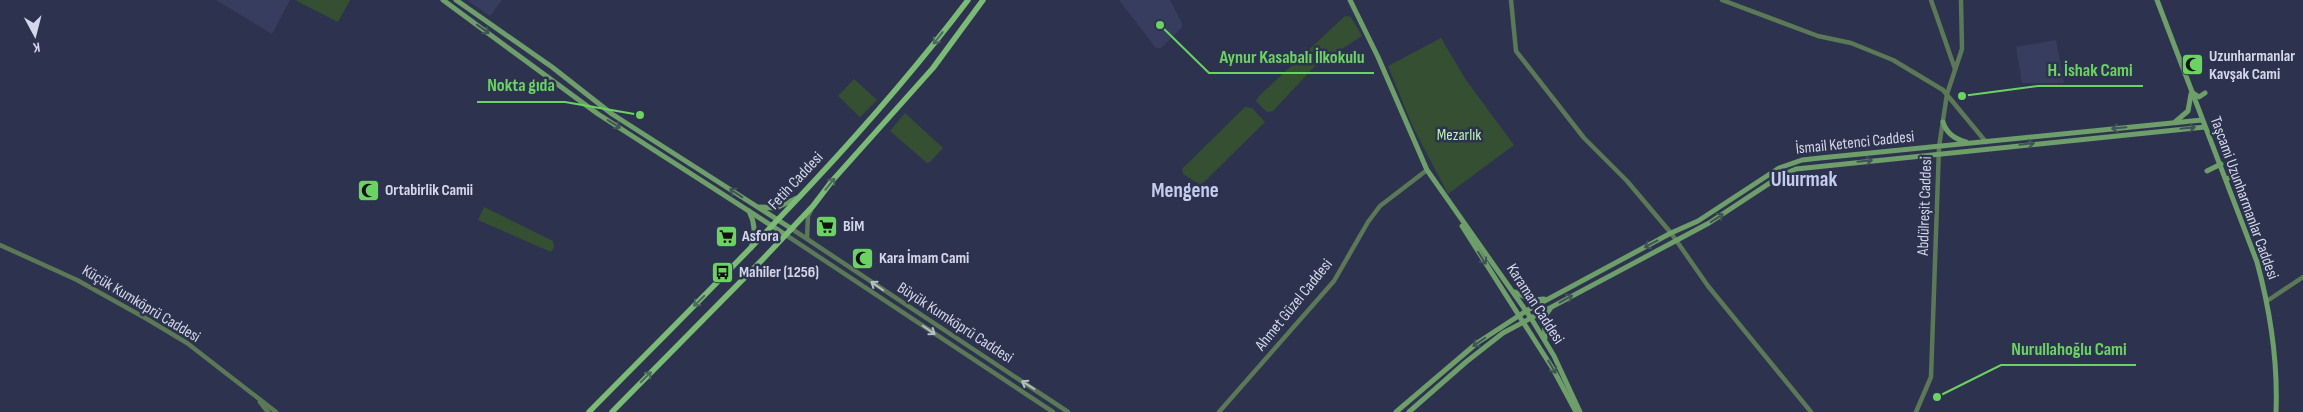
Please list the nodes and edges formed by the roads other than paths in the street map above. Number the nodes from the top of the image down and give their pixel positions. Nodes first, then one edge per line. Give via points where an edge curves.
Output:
1 (443, 0) edge
2 (456, 0) edge
3 (968, 0) edge
4 (983, 0) edge
5 (1350, 0) edge
6 (1511, 0) edge
7 (1722, 0) edge
8 (1931, 0) edge
9 (1961, 0) edge
10 (2158, 0) edge
11 (1955, 69) junction
12 (2192, 91) junction
13 (2205, 93) dead end
14 (1947, 94) junction
15 (2202, 120) junction
16 (1943, 122) junction
17 (2172, 124) junction
18 (2205, 127) junction
19 (1986, 142) junction
20 (1971, 143) junction
21 (1940, 147) junction
22 (1939, 154) junction
23 (2221, 164) junction
24 (1427, 170) junction
25 (2207, 171) dead end
26 (2234, 176) dead end
27 (2226, 179) junction
28 (801, 195) junction
29 (754, 204) junction
30 (813, 206) junction
31 (749, 210) junction
32 (1458, 216) junction
33 (778, 220) junction
34 (772, 226) junction
35 (792, 229) junction
36 (1671, 233) junction
37 (786, 235) junction
38 (807, 238) junction
39 (1674, 240) junction
40 (0, 245) edge
41 (750, 249) junction
42 (2303, 277) edge
43 (1511, 289) junction
44 (1552, 297) junction
45 (2267, 301) junction
46 (1552, 307) junction
47 (1526, 311) junction
48 (1520, 316) junction
49 (1531, 318) junction
50 (1523, 322) junction
51 (1545, 341) junction
52 (259, 401) junction
53 (2279, 411) edge
54 (268, 412) edge
55 (276, 412) edge
56 (589, 412) edge
57 (612, 412) edge
58 (1053, 412) edge
59 (1068, 412) edge
60 (1218, 412) edge
61 (1396, 412) edge
62 (1409, 412) edge
63 (1578, 412) edge
64 (1811, 412) edge
65 (1916, 412) edge

1 -> 31 main road, Büyük Kumköprü Caddesi via 598,114
29 -> 2 main road, Büyük Kumköprü Caddesi via 612,114 552,67
3 -> 28 main road, Fetih Caddesi via 914,69
30 -> 4 main road, Fetih Caddesi via 932,68
5 - 24 main road, Karaman Caddesi
6 - 36 street via 1516,51 1584,138 1628,181
7 - 14 street via 1818,36 1851,43 1884,56
8 - 11 street
9 - 11 street, Abdülreşit Caddesi via 1962,49
10 - 12 main road, Taşcami Uzunharmanlar Caddesi
11 - 14 street, Abdülreşit Caddesi
12 - 13 main road via 2199,97
12 - 15 main road, Taşcami Uzunharmanlar Caddesi
12 - 17 main road via 2188,111
14 - 16 street, Abdülreşit Caddesi
14 - 19 street
15 - 17 main road, İsmail Ketenci Caddesi
15 - 18 main road, Taşcami Uzunharmanlar Caddesi
16 - 20 main road via 1953,137
16 - 21 street, Abdülreşit Caddesi
17 -> 19 main road, İsmail Ketenci Caddesi
22 -> 18 main road, İsmail Ketenci Caddesi
18 - 23 main road, Taşcami Uzunharmanlar Caddesi
19 - 20 main road, İsmail Ketenci Caddesi
20 - 21 main road, İsmail Ketenci Caddesi
21 - 22 street, Abdülreşit Caddesi
21 - 36 main road, İsmail Ketenci Caddesi via 1789,164 1768,174 1706,216
39 -> 22 main road, İsmail Ketenci Caddesi via 1709,223 1796,169
22 - 65 street, Abdülreşit Caddesi via 1931,377
23 - 25 main road
23 - 27 main road, Taşcami Uzunharmanlar Caddesi
24 - 32 main road, Karaman Caddesi
24 - 60 street, Ahmet Güzel Caddesi via 1380,206 1334,281
26 - 27 main road
27 - 45 main road, Taşcami Uzunharmanlar Caddesi via 2255,256
28 - 29 main road via 776,208
28 - 33 main road, Fetih Caddesi
29 - 33 main road, Büyük Kumköprü Caddesi
30 - 35 main road, Fetih Caddesi
30 - 38 street via 808,216
31 - 34 main road, Büyük Kumköprü Caddesi
31 - 41 main road via 754,230
32 - 43 main road, Karaman Caddesi
32 -> 48 main road, Karaman Caddesi
33 - 34 main road, Fetih Caddesi
33 - 35 main road, Büyük Kumköprü Caddesi
34 - 37 main road, Büyük Kumköprü Caddesi
34 - 41 main road, Fetih Caddesi
35 - 37 main road, Fetih Caddesi
35 - 38 street, Büyük Kumköprü Caddesi
36 - 39 street
36 -> 44 main road, İsmail Ketenci Caddesi
57 -> 37 main road, Fetih Caddesi
37 -> 58 street, Büyük Kumköprü Caddesi
59 -> 38 street, Büyük Kumköprü Caddesi
46 -> 39 main road, İsmail Ketenci Caddesi
39 - 64 street
40 - 52 street, Küçük Kumköprü Caddesi via 77,280 187,343
41 -> 56 main road, Fetih Caddesi
42 - 45 street
43 - 44 main road via 1531,300
43 - 47 main road, Karaman Caddesi
44 - 47 main road, İsmail Ketenci Caddesi
45 - 53 main road, Taşcami Uzunharmanlar Caddesi
46 - 49 main road, İsmail Ketenci Caddesi
46 - 51 main road via 1544,317
47 - 48 main road, İsmail Ketenci Caddesi
47 - 49 main road, Karaman Caddesi
48 - 50 main road, Karaman Caddesi
48 -> 61 main road, İsmail Ketenci Caddesi via 1477,343
49 - 50 main road, İsmail Ketenci Caddesi
49 - 51 main road, Karaman Caddesi
50 - 62 main road, İsmail Ketenci Caddesi via 1466,362
50 -> 63 main road, Karaman Caddesi
51 - 63 main road, Karaman Caddesi
52 - 54 street
52 - 55 street

